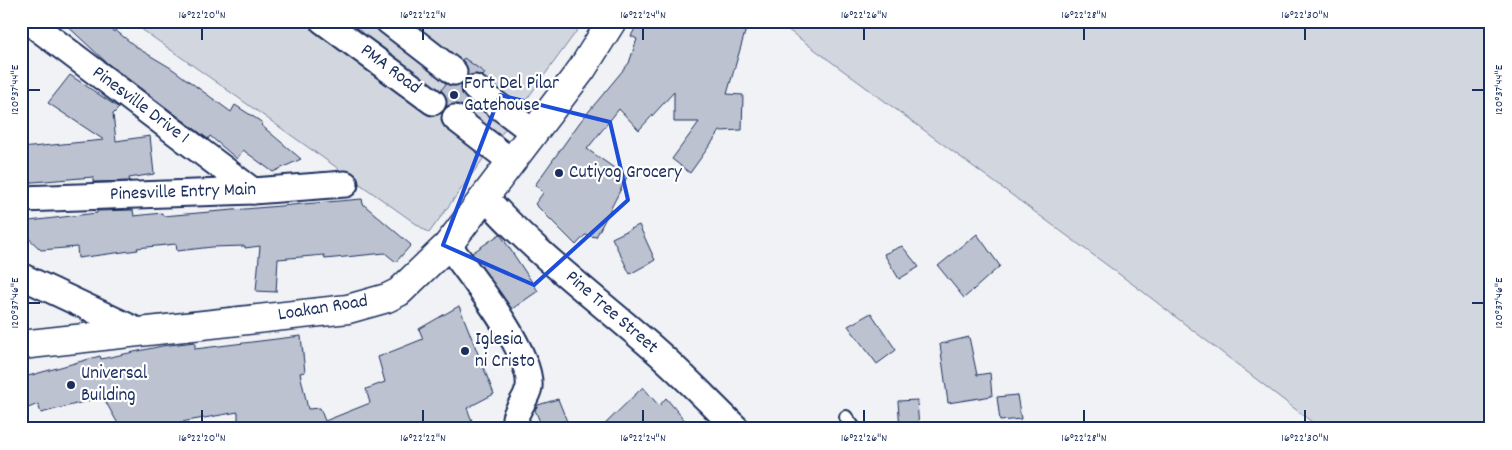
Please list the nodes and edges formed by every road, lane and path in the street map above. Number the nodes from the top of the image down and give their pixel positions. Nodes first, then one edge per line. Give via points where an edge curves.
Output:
1 (28, 21) edge
2 (323, 21) edge
3 (375, 21) edge
4 (388, 21) edge
5 (612, 21) edge
6 (358, 46) junction
7 (454, 72) dead end
8 (475, 88) dead end
9 (433, 102) dead end
10 (455, 118) dead end
11 (534, 133) junction
12 (512, 162) junction
13 (345, 184) dead end
14 (253, 190) junction
15 (485, 197) junction
16 (21, 199) edge
17 (448, 245) junction
18 (21, 276) edge
19 (140, 332) junction
20 (21, 344) edge
21 (846, 418) dead end
22 (518, 429) edge
23 (736, 429) edge
24 (855, 429) edge

1 - 14 street, Pinesville Drive 1
2 - 6 street, PMA Road
3 - 6 street
4 - 7 street, PMA Road
5 - 11 main road, Loakan Road via 582,69
6 - 9 street, PMA Road
8 - 11 street
10 - 12 street
11 - 12 main road, Loakan Road
12 - 15 main road, Loakan Road
13 - 14 street, Pinesville Entry Main
14 - 16 street, Pinesville Entry Main
15 - 17 main road, Loakan Road
15 - 23 street, Pine Tree Street via 577,284 648,343
17 - 19 main road, Loakan Road via 399,292 387,298 348,309
17 - 22 street via 499,314 525,364 529,386 515,418
18 - 19 street
19 - 20 main road, Loakan Road
21 - 24 lane

